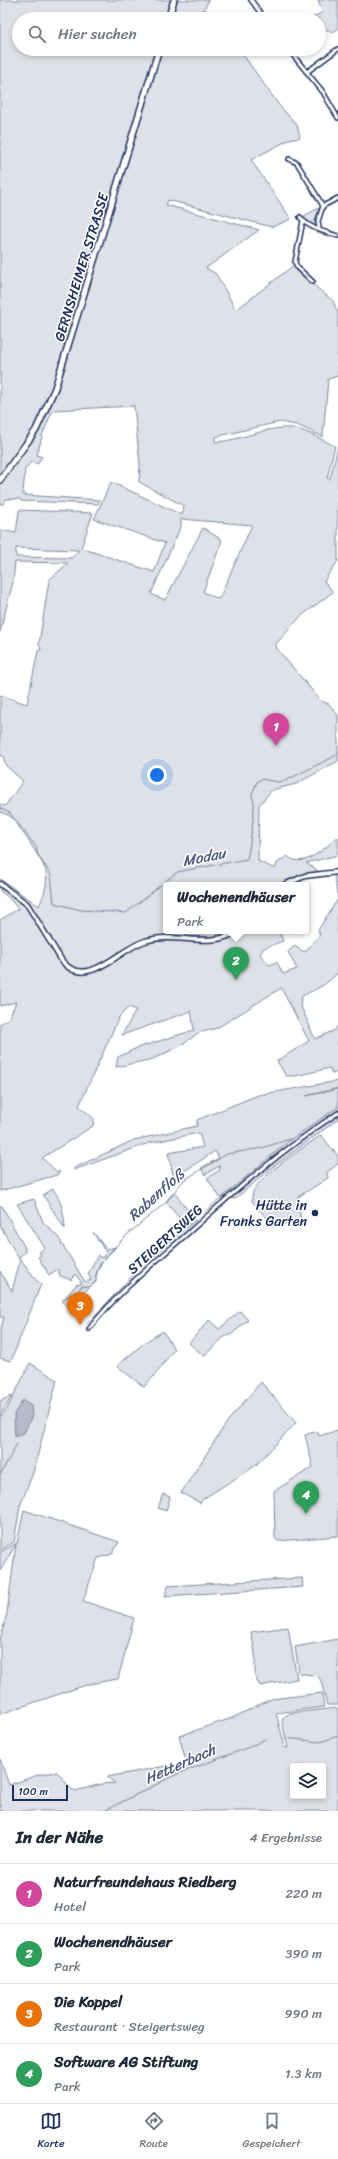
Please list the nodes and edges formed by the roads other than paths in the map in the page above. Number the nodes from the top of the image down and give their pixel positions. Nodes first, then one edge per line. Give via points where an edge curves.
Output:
1 (174, 0) edge
2 (251, 0) edge
3 (170, 12) edge
4 (260, 12) edge
5 (338, 49) edge
6 (157, 56) edge
7 (294, 56) edge
8 (307, 72) junction
9 (338, 118) edge
10 (289, 159) dead end
11 (338, 198) edge
12 (323, 206) junction
13 (300, 217) dead end
14 (303, 221) junction
15 (319, 228) junction
16 (338, 236) edge
17 (313, 282) dead end
18 (0, 480) edge
19 (338, 872) edge
20 (291, 882) edge
21 (0, 884) edge
22 (232, 934) edge
23 (338, 1113) edge
24 (89, 1329) dead end

1 - 3 main road
2 - 4 street
5 - 8 street
6 - 18 main road, GERNSHEIMER STRASSE via 55,388 36,430
7 - 8 street
8 - 9 street via 323,92
10 - 12 street via 297,163
11 - 12 street
12 - 15 street via 318,221
13 - 14 street
14 - 15 street
14 - 17 street via 295,262
15 - 16 street
19 - 20 street via 305,876
21 - 22 street via 27,904 62,961 77,972 93,970 139,943 153,938 217,940
23 - 24 street, STEIGERTSWEG via 284,1152 207,1216 126,1288

